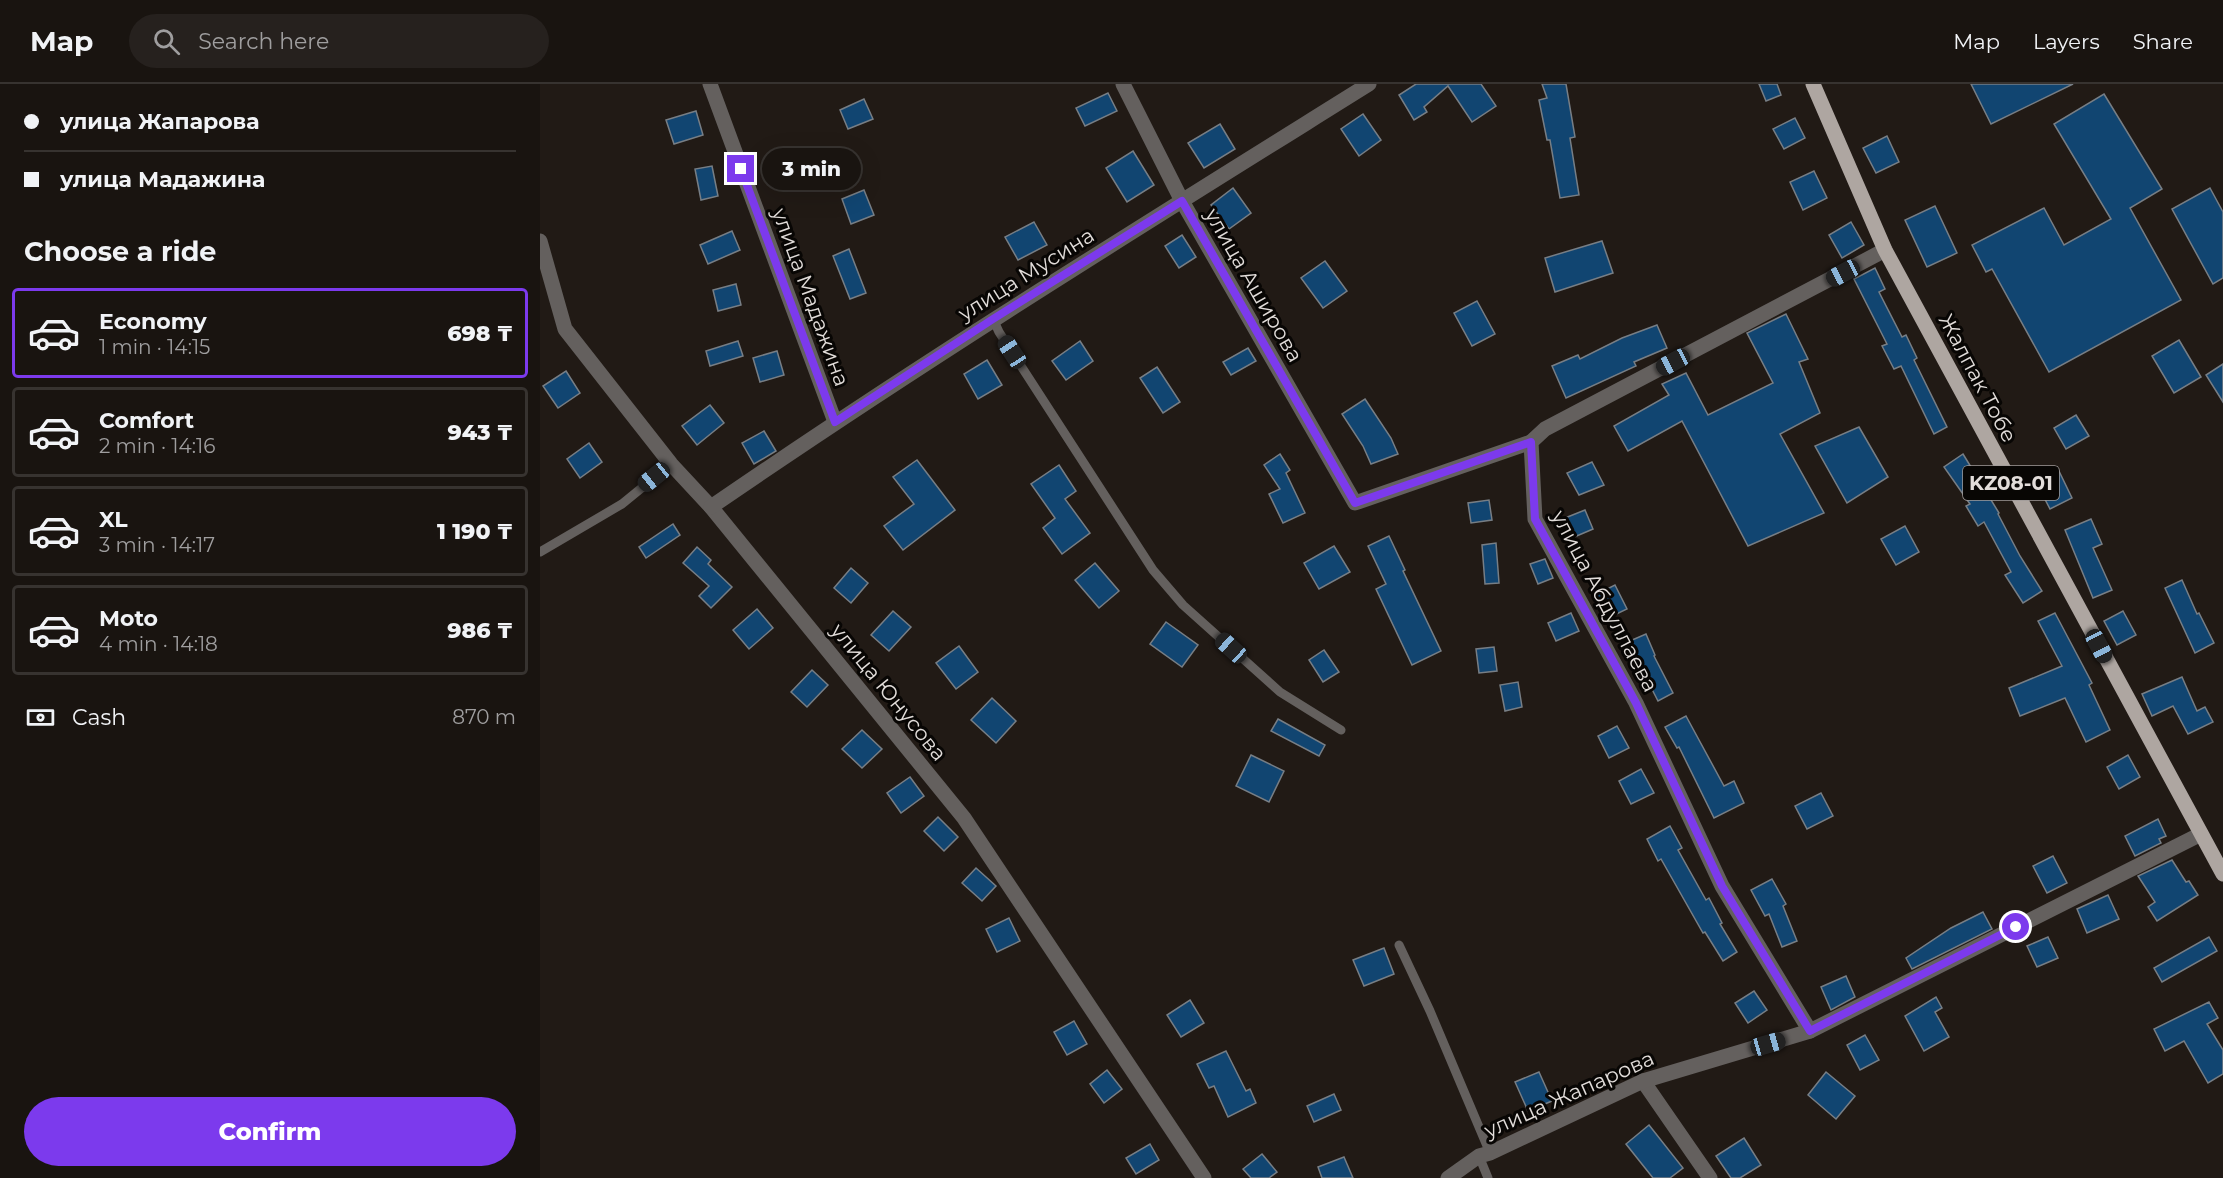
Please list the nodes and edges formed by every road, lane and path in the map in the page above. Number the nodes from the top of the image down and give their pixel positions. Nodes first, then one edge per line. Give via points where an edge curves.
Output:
1 (710, 84) edge
2 (1123, 84) edge
3 (1369, 84) edge
4 (1813, 84) edge
5 (1182, 201) junction
6 (540, 241) edge
7 (1885, 250) junction
8 (993, 319) junction
9 (835, 422) junction
10 (1531, 442) junction
11 (671, 464) junction
12 (711, 507) junction
13 (540, 552) edge
14 (1341, 730) dead end
15 (2201, 834) junction
16 (2223, 874) edge
17 (1399, 945) dead end
18 (1810, 1031) junction
19 (1643, 1081) junction
20 (1484, 1154) junction
21 (1204, 1178) edge
22 (1448, 1178) edge
23 (1488, 1178) edge
24 (1710, 1178) edge

1 - 9 street, улица Мадажина
2 - 5 street, улица Аширова
3 - 5 street, улица Мусина
4 - 7 main road, Жалпак Тобе / KZ08-01
5 - 8 street, улица Мусина
5 - 10 street, улица Аширова via 1355,503
6 - 11 street, улица Юнусова via 565,329
7 - 10 street via 1545,429
7 - 15 main road, Жалпак Тобе / KZ08-01
8 - 9 street, улица Мусина
8 - 14 lane via 1153,570 1183,605 1280,692
9 - 12 street, улица Мусина
10 - 18 street, улица Абдуллаева via 1535,519 1636,703 1722,886
11 - 12 street, улица Юнусова
11 - 13 lane via 622,504
12 - 21 street, улица Юнусова via 964,818
15 - 16 main road, Жалпак Тобе / KZ08-01
15 - 18 street, улица Жапарова
17 - 20 lane via 1430,1011
18 - 19 street, улица Жапарова
19 - 20 street, улица Жапарова
19 - 24 street
20 - 22 street, улица Жапарова
20 - 23 lane

